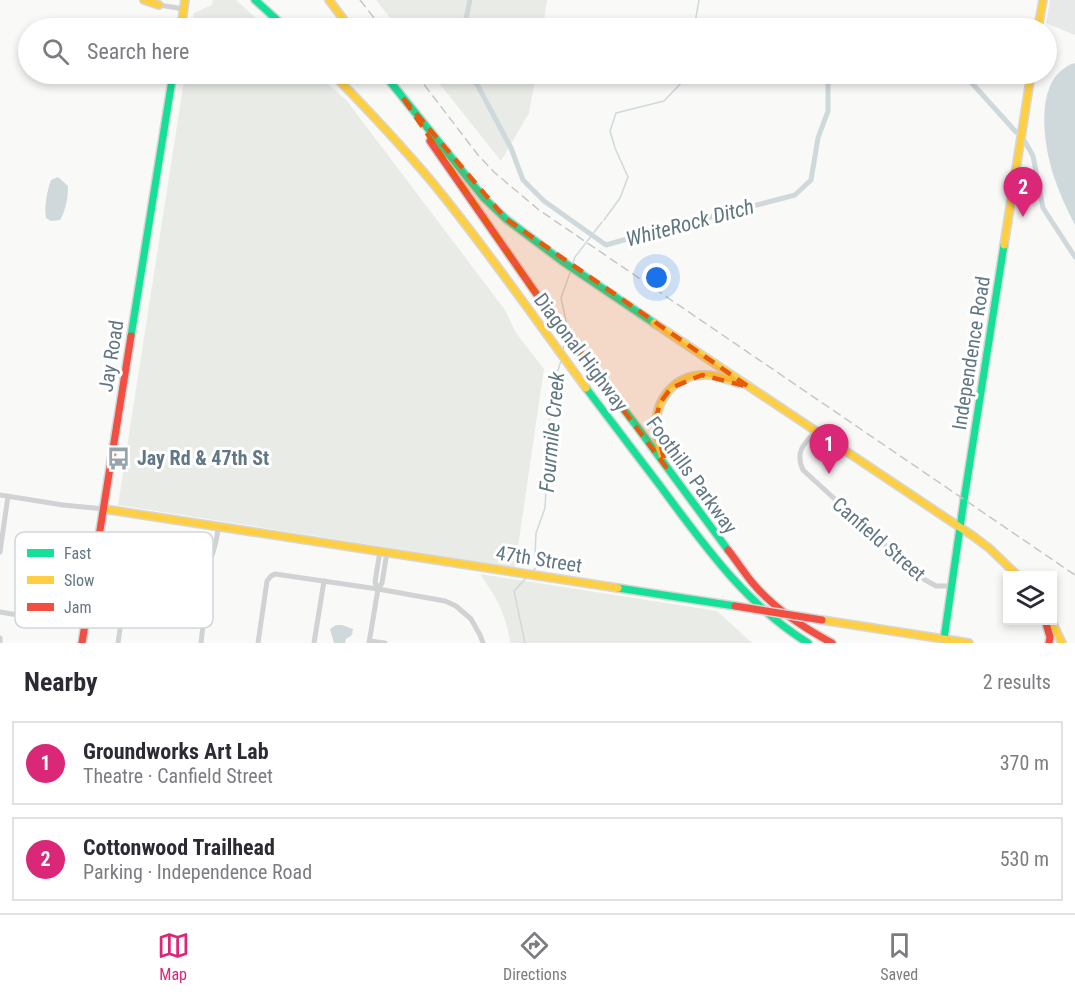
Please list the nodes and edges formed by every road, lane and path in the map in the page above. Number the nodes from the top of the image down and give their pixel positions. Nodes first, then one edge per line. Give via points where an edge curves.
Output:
1 (144, 0) edge
2 (185, 0) edge
3 (255, 0) edge
4 (329, 0) edge
5 (1043, 0) edge
6 (159, 5) joint
7 (184, 9) junction
8 (183, 18) edge
9 (275, 18) edge
10 (342, 18) edge
11 (1040, 18) edge
12 (171, 84) edge
13 (343, 84) edge
14 (392, 84) edge
15 (1029, 84) edge
16 (403, 98) junction
17 (749, 387) junction
18 (815, 432) junction
19 (666, 467) junction
20 (0, 495) edge
21 (8, 496) junction
22 (104, 509) junction
23 (219, 525) junction
24 (960, 528) junction
25 (100, 532) edge
26 (383, 551) junction
27 (0, 552) edge
28 (213, 556) edge
29 (1013, 571) edge
30 (324, 581) junction
31 (936, 586) junction
32 (952, 586) junction
33 (378, 589) junction
34 (950, 600) junction
35 (0, 612) edge
36 (15, 615) edge
37 (1046, 625) edge
38 (1053, 625) edge
39 (84, 628) edge
40 (120, 628) edge
41 (203, 628) edge
42 (0, 638) edge
43 (944, 639) junction
44 (369, 642) edge
45 (0, 643) edge
46 (82, 643) edge
47 (118, 643) edge
48 (201, 643) edge
49 (258, 643) edge
50 (314, 643) edge
51 (386, 643) edge
52 (483, 643) edge
53 (808, 643) edge
54 (832, 643) edge
55 (969, 643) edge
56 (1049, 643) edge
57 (1062, 643) edge

1 - 6 main road
2 - 7 main road
3 - 9 main road
4 - 10 main road
5 - 11 main road
6 - 7 street
7 - 8 main road
12 - 22 main road, Jay Road
13 - 53 main road, Diagonal Highway via 422,171 480,245 720,566 778,623
14 - 16 main road
15 - 24 main road, Independence Road
16 - 17 main road via 495,209 520,230
16 - 19 main road, Foothills Parkway via 554,319
17 - 18 main road
17 - 19 main road via 702,375 686,378 671,388 660,403 655,422
18 - 24 main road
18 - 31 street, Canfield Street via 800,453 803,470 920,577
19 - 54 main road, Foothills Parkway via 758,590 794,621
20 - 21 street
21 - 22 street
21 - 27 street
22 - 23 main road, 47th Street
22 - 25 main road, Jay Road
23 - 26 main road, 47th Street
23 - 28 street
24 - 29 main road
24 - 32 main road, Independence Road
26 - 33 street via 382,583
26 - 43 main road, 47th Street, bridge
30 - 33 street
30 - 49 street via 270,576
30 - 50 street
31 - 32 street, Canfield Street
31 - 34 street, Canfield Street
32 - 34 main road, Independence Road
33 - 44 street
33 - 52 street via 439,599 456,606 471,619
34 - 43 main road, Independence Road
35 - 36 street
37 - 56 main road
38 - 57 main road
39 - 46 main road, Jay Road
40 - 47 street
41 - 48 street
42 - 45 street
43 - 55 main road, 47th Street
44 - 51 street

